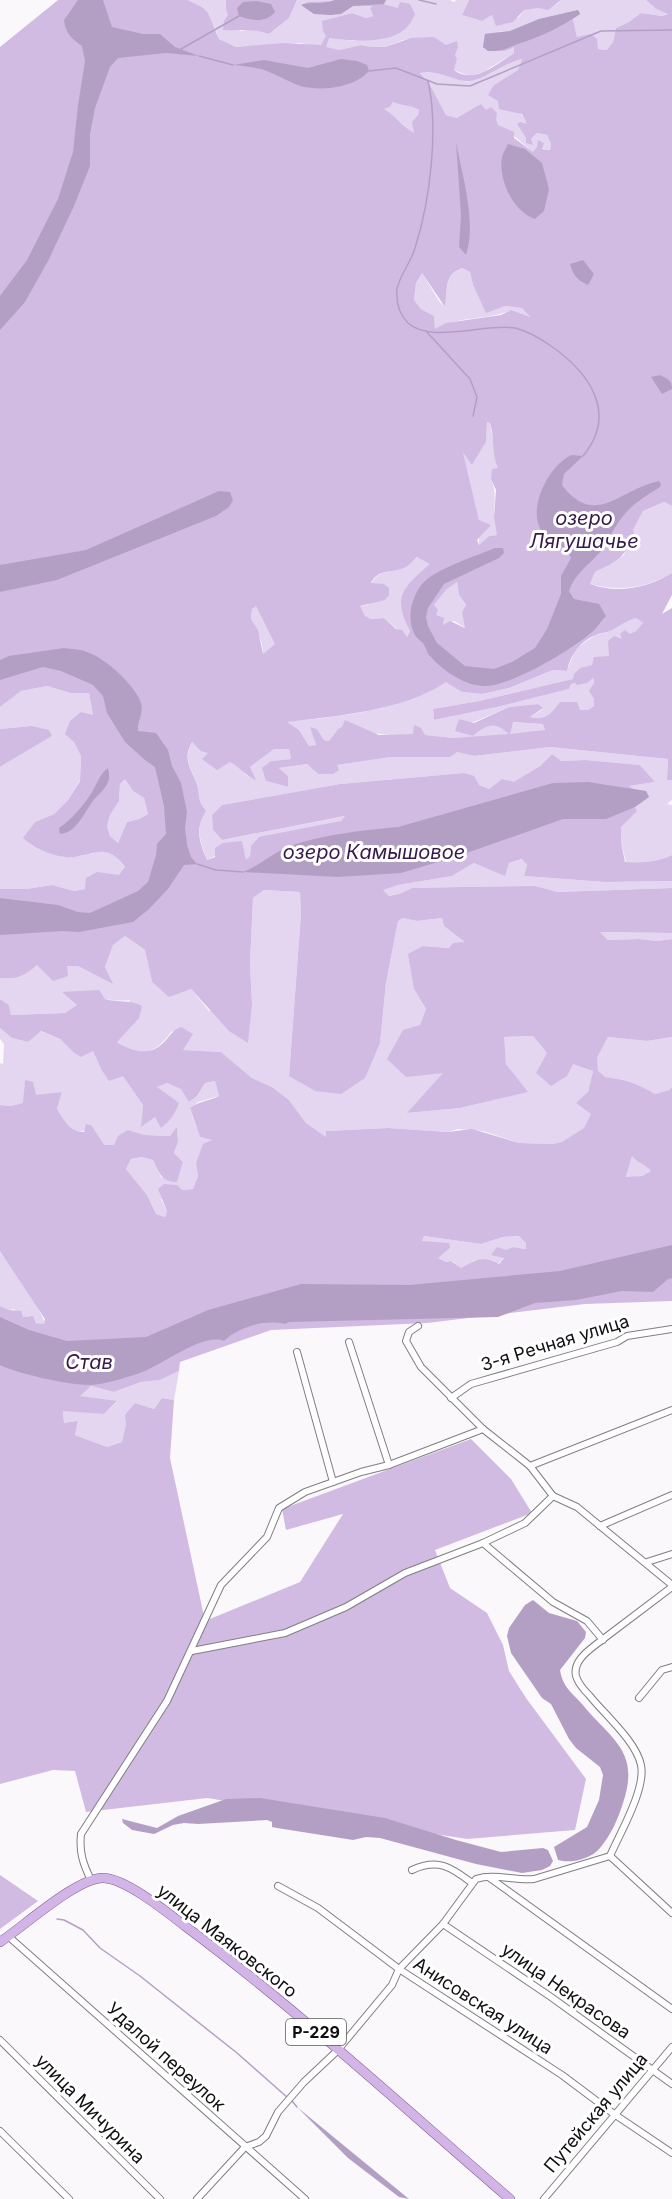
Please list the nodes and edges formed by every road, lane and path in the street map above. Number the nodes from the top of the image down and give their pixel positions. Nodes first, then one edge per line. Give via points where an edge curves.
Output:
1 (418, 1326) dead end
2 (672, 1329) edge
3 (349, 1341) dead end
4 (297, 1352) dead end
5 (451, 1398) junction
6 (672, 1410) edge
7 (483, 1429) junction
8 (389, 1465) junction
9 (530, 1466) junction
10 (333, 1482) junction
11 (672, 1495) edge
12 (553, 1496) junction
13 (600, 1526) junction
14 (483, 1543) junction
15 (672, 1554) edge
16 (647, 1562) junction
17 (672, 1586) edge
18 (603, 1640) junction
19 (192, 1651) junction
20 (672, 1667) edge
21 (639, 1698) dead end
22 (610, 1856) junction
23 (412, 1870) dead end
24 (488, 1877) junction
25 (91, 1880) junction
26 (472, 1883) junction
27 (278, 1886) dead end
28 (672, 1913) edge
29 (443, 1924) junction
30 (4, 1939) edge
31 (399, 1969) junction
32 (672, 2009) edge
33 (0, 2040) edge
34 (672, 2047) edge
35 (338, 2051) junction
36 (651, 2070) junction
37 (672, 2084) edge
38 (614, 2114) junction
39 (0, 2131) edge
40 (245, 2147) junction
41 (672, 2152) edge
42 (153, 2192) junction
43 (69, 2199) edge
44 (146, 2199) edge
45 (160, 2199) edge
46 (197, 2199) edge
47 (305, 2199) edge
48 (510, 2199) edge
49 (544, 2199) edge

1 - 5 street via 409,1332 406,1341 421,1366
2 - 5 street, 3-я Речная улица via 627,1335 617,1342 471,1384
3 - 8 street
4 - 10 street
5 - 7 street
6 - 9 street
7 - 8 street
7 - 9 street
8 - 10 street
9 - 12 street
10 - 19 street via 305,1492 279,1508 267,1537 221,1585
11 - 13 street
12 - 13 street via 577,1507
12 - 14 street via 525,1523
13 - 16 street
14 - 18 street via 554,1602 587,1621
14 - 19 street via 405,1573 345,1607 285,1633
15 - 16 street
16 - 17 street
17 - 18 street
18 - 22 street via 583,1655 576,1676 631,1744 641,1765 638,1791
19 - 25 street via 166,1701 81,1834 81,1859
20 - 21 street via 662,1670
22 - 24 street via 534,1879
22 - 28 street
23 - 26 street via 439,1864
24 - 26 street
24 - 32 street
25 - 30 main road, Р-229
25 - 35 main road, улица Маяковского / Р-229 via 111,1879 161,1907 238,1965
26 - 29 street
27 - 31 street, Анисовская улица via 318,1908
29 - 31 street
29 - 36 street, улица Некрасова
30 - 40 street, Удалой переулок
31 - 35 street via 392,1985
31 - 38 street, Анисовская улица via 562,2075
33 - 42 street, улица Мичурина
34 - 36 street, Путейская улица
35 - 40 street via 278,2112 266,2136
35 - 48 main road, улица Маяковского / Р-229
36 - 37 street, улица Некрасова
36 - 38 street, Путейская улица
38 - 41 street, Анисовская улица
38 - 49 street, Путейская улица
39 - 43 street
40 - 46 street
40 - 47 street, Удалой переулок
42 - 44 street
42 - 45 street, улица Мичурина

